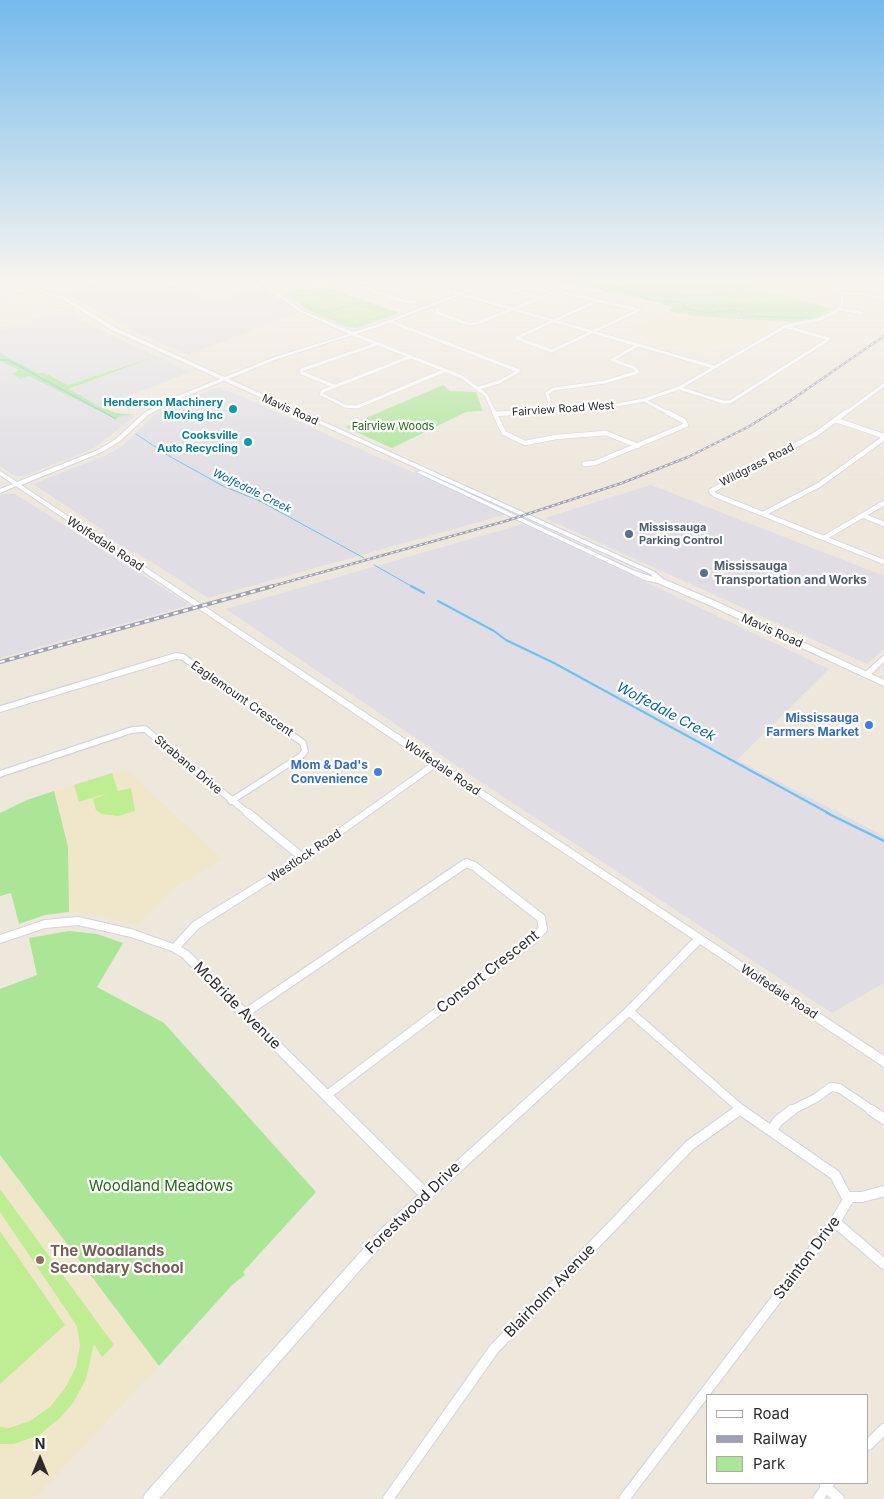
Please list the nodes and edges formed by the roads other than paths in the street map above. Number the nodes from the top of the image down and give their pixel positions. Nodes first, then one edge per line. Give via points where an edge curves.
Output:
1 (159, 350) edge
2 (301, 350) edge
3 (360, 350) edge
4 (392, 350) edge
5 (464, 350) edge
6 (629, 350) edge
7 (651, 350) edge
8 (742, 350) edge
9 (811, 350) edge
10 (410, 357) junction
11 (714, 367) junction
12 (446, 370) junction
13 (585, 379) dead end
14 (223, 380) junction
15 (590, 384) junction
16 (884, 385) edge
17 (334, 386) junction
18 (479, 388) junction
19 (679, 388) junction
20 (644, 400) junction
21 (552, 411) junction
22 (496, 414) junction
23 (836, 420) junction
24 (884, 437) edge
25 (638, 446) junction
26 (389, 455) joint
27 (584, 464) dead end
28 (0, 473) edge
29 (16, 485) junction
30 (0, 491) edge
31 (884, 503) edge
32 (763, 514) junction
33 (864, 516) junction
34 (884, 524) edge
35 (824, 538) junction
36 (884, 562) edge
37 (884, 658) edge
38 (866, 675) junction
39 (884, 683) edge
40 (0, 709) edge
41 (435, 764) junction
42 (0, 774) edge
43 (232, 801) junction
44 (303, 858) junction
45 (0, 939) edge
46 (699, 939) junction
47 (176, 948) junction
48 (629, 1012) junction
49 (244, 1014) junction
50 (884, 1062) edge
51 (327, 1095) junction
52 (740, 1109) junction
53 (884, 1119) edge
54 (771, 1131) junction
55 (884, 1191) edge
56 (425, 1194) junction
57 (847, 1197) junction
58 (835, 1222) junction
59 (884, 1264) edge
60 (884, 1429) edge
61 (869, 1444) edge
62 (827, 1484) edge
63 (150, 1499) edge
64 (388, 1499) edge
65 (624, 1499) edge
66 (818, 1499) edge
67 (839, 1499) edge

1 - 14 main road, Mavis Road
2 - 14 street
3 - 17 street via 302,370 302,373
4 - 10 street
5 - 18 street via 519,371
6 - 15 street via 612,360 638,372
7 - 11 street
8 - 11 street, Fairview Road West
9 - 19 street via 730,402
10 - 12 street
10 - 17 street
11 - 19 street, Fairview Road West
12 - 17 street via 357,407 345,406 321,395 321,391
12 - 18 street
13 - 15 street
14 - 26 main road, Mavis Road
14 - 29 street via 154,409 118,440 96,453
15 - 21 street via 559,387 547,393
16 - 23 street, Wildgrass Road
18 - 22 street via 486,394
19 - 20 street, Fairview Road West
20 - 21 street, Fairview Road West via 590,409
20 - 25 street via 686,424
21 - 22 street, Fairview Road West
22 - 25 street via 504,433 525,443 556,436 606,433
23 - 24 street
23 - 32 street, Wildgrass Road via 754,470 712,489 714,495
24 - 32 street via 819,485
25 - 27 street via 595,463
26 - 38 main road, Mavis Road via 506,514
28 - 29 street, Wolfedale Road
29 - 30 street
29 - 41 street, Wolfedale Road
31 - 33 street
32 - 35 street, Wildgrass Road
33 - 34 street
33 - 35 street
35 - 36 street, Wildgrass Road
37 - 38 street
38 - 39 main road, Mavis Road
40 - 43 street, Eaglemount Crescent via 176,656 183,657 303,743 305,751 301,756
41 - 44 street, Westlock Road
41 - 46 street, Wolfedale Road
42 - 43 street, Strabane Drive via 132,730 144,729
43 - 44 street, Strabane Drive
44 - 47 street, Westlock Road via 196,926
45 - 47 street, McBride Avenue via 45,924 71,921 131,933
46 - 48 street, Forestwood Drive
46 - 50 street, Wolfedale Road
47 - 49 street, McBride Avenue
48 - 52 street
48 - 56 street, Forestwood Drive
49 - 51 street, McBride Avenue
49 - 51 street, Consort Crescent via 466,863 541,918 543,929 534,939
51 - 56 street, McBride Avenue
52 - 54 street
52 - 64 street, Blairholm Avenue via 690,1145 494,1349
53 - 54 street via 839,1088 831,1087 794,1108
54 - 57 street via 835,1175
55 - 57 street
56 - 63 street, Forestwood Drive via 385,1233
57 - 58 street, Stainton Drive
58 - 59 street
58 - 65 street, Stainton Drive
60 - 61 street
62 - 66 street
62 - 67 street

